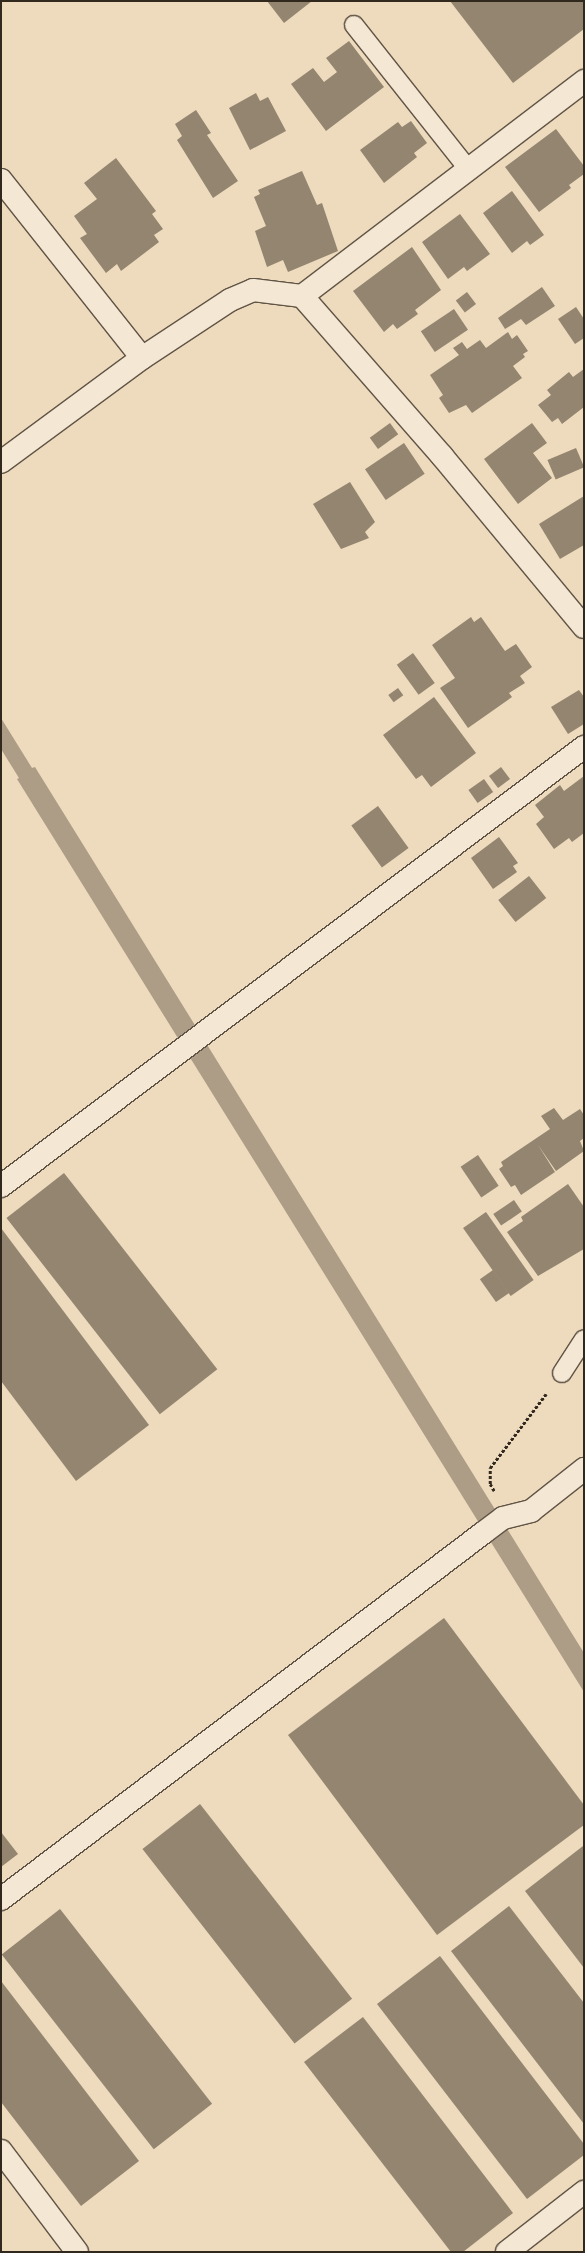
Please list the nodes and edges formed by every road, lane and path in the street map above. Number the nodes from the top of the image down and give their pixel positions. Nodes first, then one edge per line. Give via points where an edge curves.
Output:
1 (354, 25) dead end
2 (584, 81) edge
3 (468, 169) junction
4 (1, 180) edge
5 (302, 296) junction
6 (142, 358) junction
7 (1, 462) edge
8 (584, 627) edge
9 (584, 748) edge
10 (1, 1186) edge
11 (584, 1340) edge
12 (562, 1373) joint
13 (584, 1469) edge
14 (508, 1517) junction
15 (1, 1899) edge
16 (1, 2151) edge
17 (584, 2192) edge
18 (77, 2252) edge
19 (507, 2252) edge

1 - 3 lane
2 - 3 street
3 - 5 street
4 - 6 street
5 - 6 street via 253,290 230,300
5 - 8 street via 442,456
6 - 7 street
9 - 10 street
11 - 12 lane
12 - 14 path via 490,1468 490,1484
13 - 14 street via 531,1511
14 - 15 street via 483,1533
16 - 18 street
17 - 19 street

